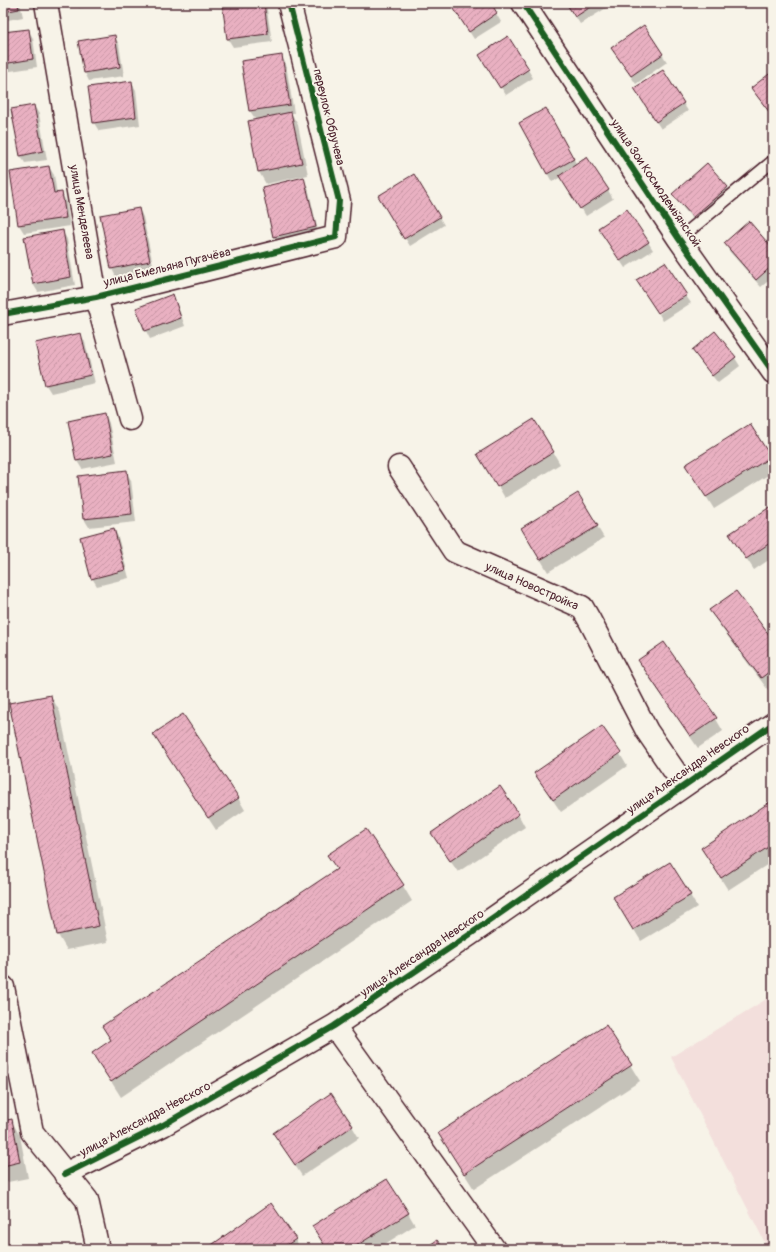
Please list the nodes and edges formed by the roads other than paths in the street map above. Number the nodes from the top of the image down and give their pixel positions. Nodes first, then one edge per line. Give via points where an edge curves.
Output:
1 (46, 3) edge
2 (289, 3) edge
3 (523, 3) edge
4 (773, 161) edge
5 (336, 237) joint
6 (679, 238) junction
7 (96, 297) junction
8 (3, 314) edge
9 (773, 372) edge
10 (130, 419) dead end
11 (399, 467) dead end
12 (773, 724) edge
13 (684, 785) junction
14 (3, 987) edge
15 (334, 1026) junction
16 (66, 1174) junction
17 (98, 1249) edge
18 (494, 1249) edge

1 - 7 street, улица Менделеева
2 - 5 street, переулок Обручева via 339,201
3 - 6 street, улица Зои Космодемьянской
4 - 6 lane
5 - 7 street, улица Емельяна Пугачёва
6 - 9 street, улица Зои Космодемьянской
7 - 8 street, улица Емельяна Пугачёва
7 - 10 street, улица Менделеева
11 - 13 street, улица Новостройка via 454,551 582,607 647,731
12 - 13 street, улица Александра Невского
13 - 15 street, улица Александра Невского
14 - 16 street via 32,1132
15 - 16 street, улица Александра Невского via 162,1125
15 - 18 street
16 - 17 street via 87,1200

